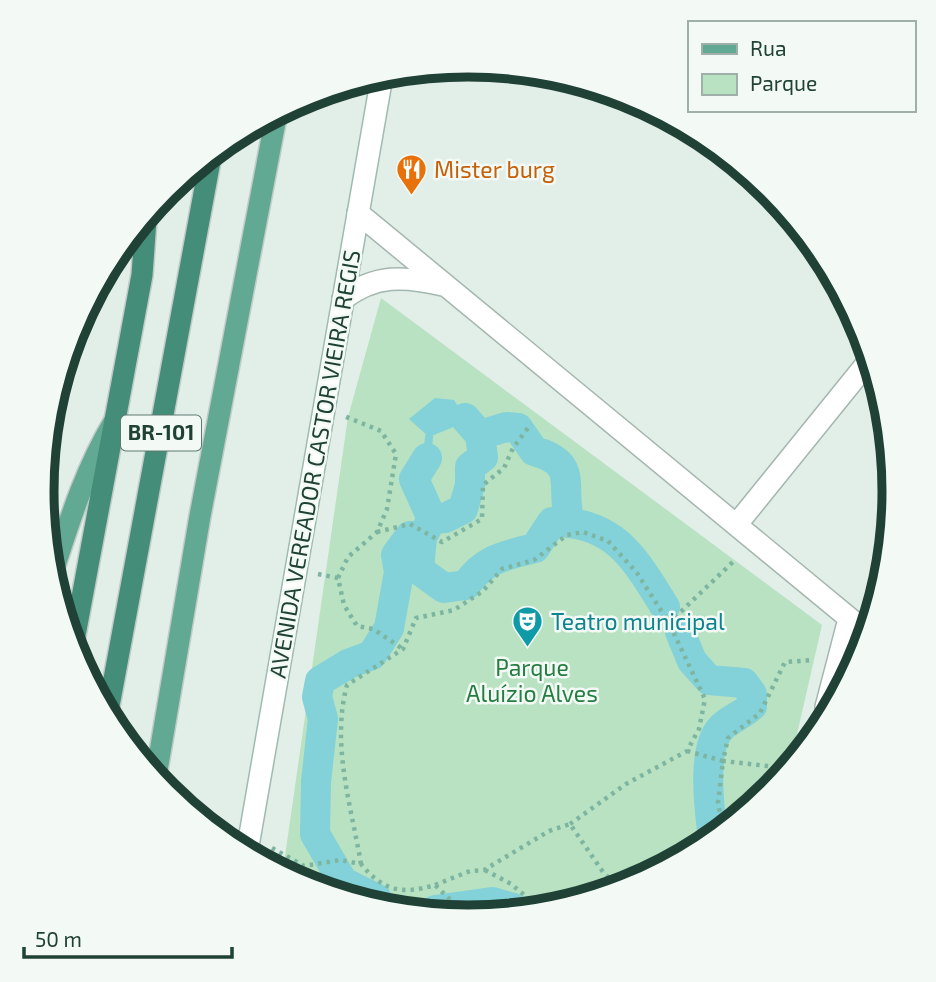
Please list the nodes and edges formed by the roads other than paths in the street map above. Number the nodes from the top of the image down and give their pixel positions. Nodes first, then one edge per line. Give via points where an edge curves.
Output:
1 (380, 87) edge
2 (274, 126) edge
3 (210, 168) edge
4 (358, 213) junction
5 (145, 233) edge
6 (445, 285) junction
7 (343, 299) junction
8 (863, 368) edge
9 (117, 417) junction
10 (737, 524) junction
11 (59, 552) edge
12 (77, 626) edge
13 (858, 626) edge
14 (839, 673) edge
15 (110, 699) edge
16 (158, 765) edge
17 (249, 841) edge

1 - 4 street, AVENIDA VEREADOR CASTOR VIEIRA REGIS
2 - 16 main road
3 - 15 highway, BR-101
4 - 6 street
4 - 7 street, AVENIDA VEREADOR CASTOR VIEIRA REGIS
5 - 9 highway, BR-101
6 - 7 street via 389,278 363,285
6 - 10 street
7 - 17 street, AVENIDA VEREADOR CASTOR VIEIRA REGIS
8 - 10 street
9 - 11 main road via 78,494
9 - 12 highway, BR-101
10 - 13 street
13 - 14 street

